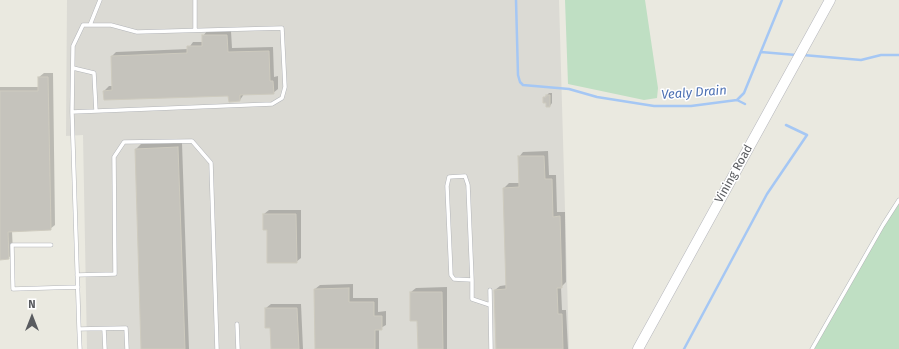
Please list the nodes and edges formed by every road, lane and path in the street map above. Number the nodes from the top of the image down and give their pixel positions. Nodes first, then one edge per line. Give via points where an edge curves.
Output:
1 (100, 0) edge
2 (195, 0) edge
3 (830, 0) edge
4 (90, 25) junction
5 (195, 30) junction
6 (73, 68) junction
7 (72, 112) junction
8 (96, 112) junction
9 (899, 200) edge
10 (51, 245) dead end
11 (77, 275) junction
12 (472, 280) junction
13 (78, 287) junction
14 (490, 290) dead end
15 (490, 305) junction
16 (237, 324) dead end
17 (79, 329) junction
18 (104, 329) junction
19 (80, 349) edge
20 (105, 349) edge
21 (127, 349) edge
22 (217, 349) edge
23 (238, 349) edge
24 (491, 349) edge
25 (638, 349) edge
26 (812, 349) edge

1 - 4 lane
2 - 5 lane
3 - 25 main road, Vining Road
4 - 5 lane via 112,25 137,32
4 - 6 lane via 83,25 73,46
5 - 8 lane via 282,28 285,87 282,98 272,104
6 - 7 lane
6 - 8 lane via 94,73
7 - 8 lane
7 - 11 lane
9 - 26 lane
10 - 13 lane via 12,245 12,289
11 - 13 lane
11 - 22 lane via 115,274 114,157 124,142 192,141 211,163
12 - 12 lane via 468,185 465,176 449,177 447,186 451,275 454,278
12 - 15 lane via 472,299
13 - 17 lane
14 - 15 lane
15 - 24 lane
16 - 23 lane
17 - 18 lane
17 - 19 lane
18 - 20 lane
18 - 21 lane via 126,328

